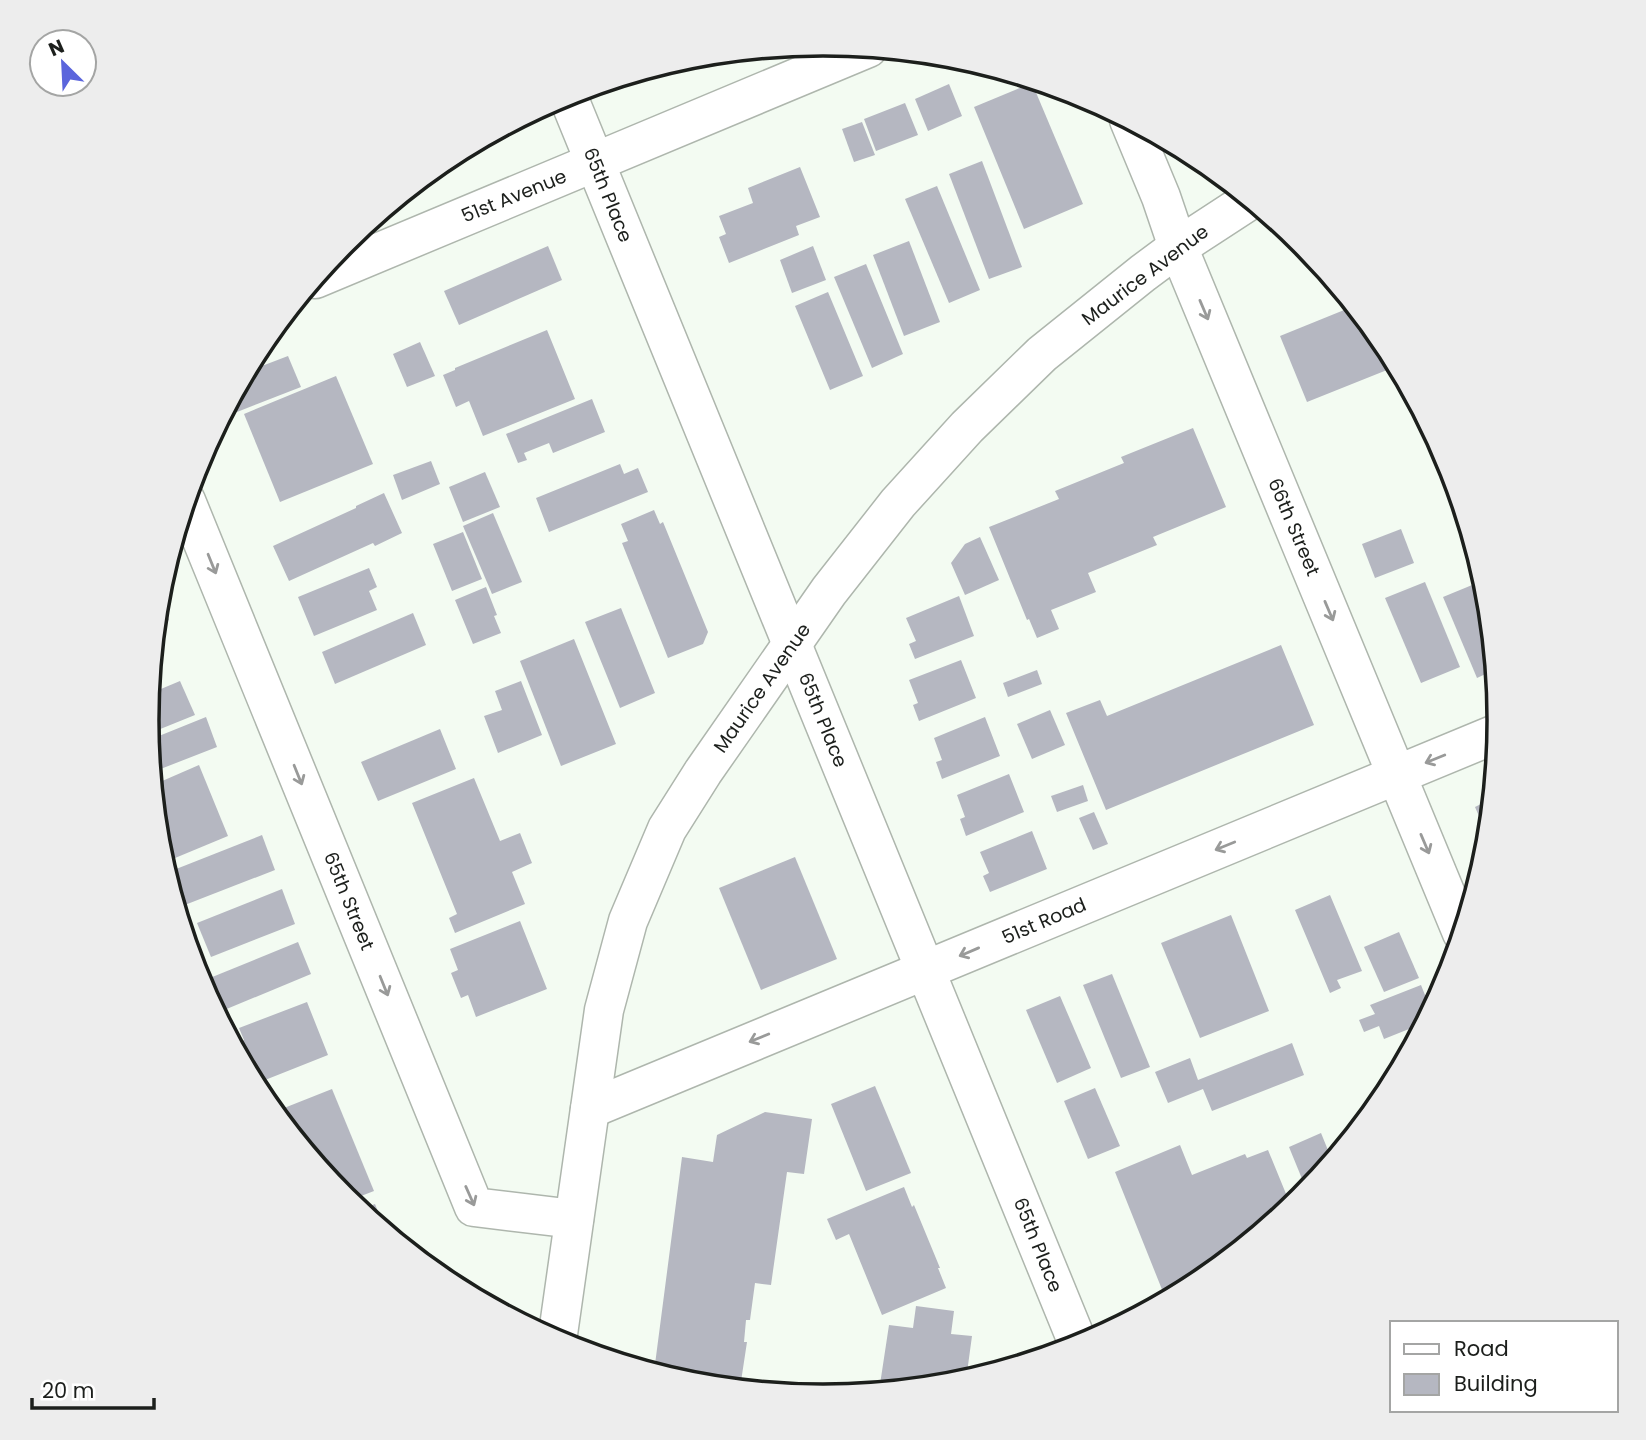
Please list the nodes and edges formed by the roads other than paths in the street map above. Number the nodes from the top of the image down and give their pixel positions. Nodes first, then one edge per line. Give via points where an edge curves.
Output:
1 (849, 57) edge
2 (572, 106) edge
3 (1134, 134) edge
4 (595, 163) junction
5 (1242, 205) edge
6 (1178, 247) junction
7 (335, 270) edge
8 (192, 515) edge
9 (792, 645) junction
10 (1487, 738) edge
11 (1396, 775) junction
12 (1456, 919) edge
13 (925, 970) junction
14 (590, 1109) junction
15 (574, 1219) junction
16 (559, 1329) edge
17 (1074, 1334) edge

1 - 4 street, 51st Avenue
2 - 4 street, 65th Place
3 - 6 street, 66th Street
4 - 7 street, 51st Avenue
4 - 9 street, 65th Place
5 - 6 street, Maurice Avenue
6 - 9 street, Maurice Avenue via 1042,354 967,426 898,503
6 -> 11 street, 66th Street
8 -> 15 street, 65th Street via 474,1207
9 - 13 street, 65th Place
9 - 14 street, Maurice Avenue via 667,829 628,921 604,1010
10 -> 11 street, 51st Road
11 -> 12 street, 66th Street
11 -> 13 street, 51st Road
13 -> 14 street, 51st Road
13 - 17 street, 65th Place
14 - 15 street, Maurice Avenue
15 - 16 street, Maurice Avenue

